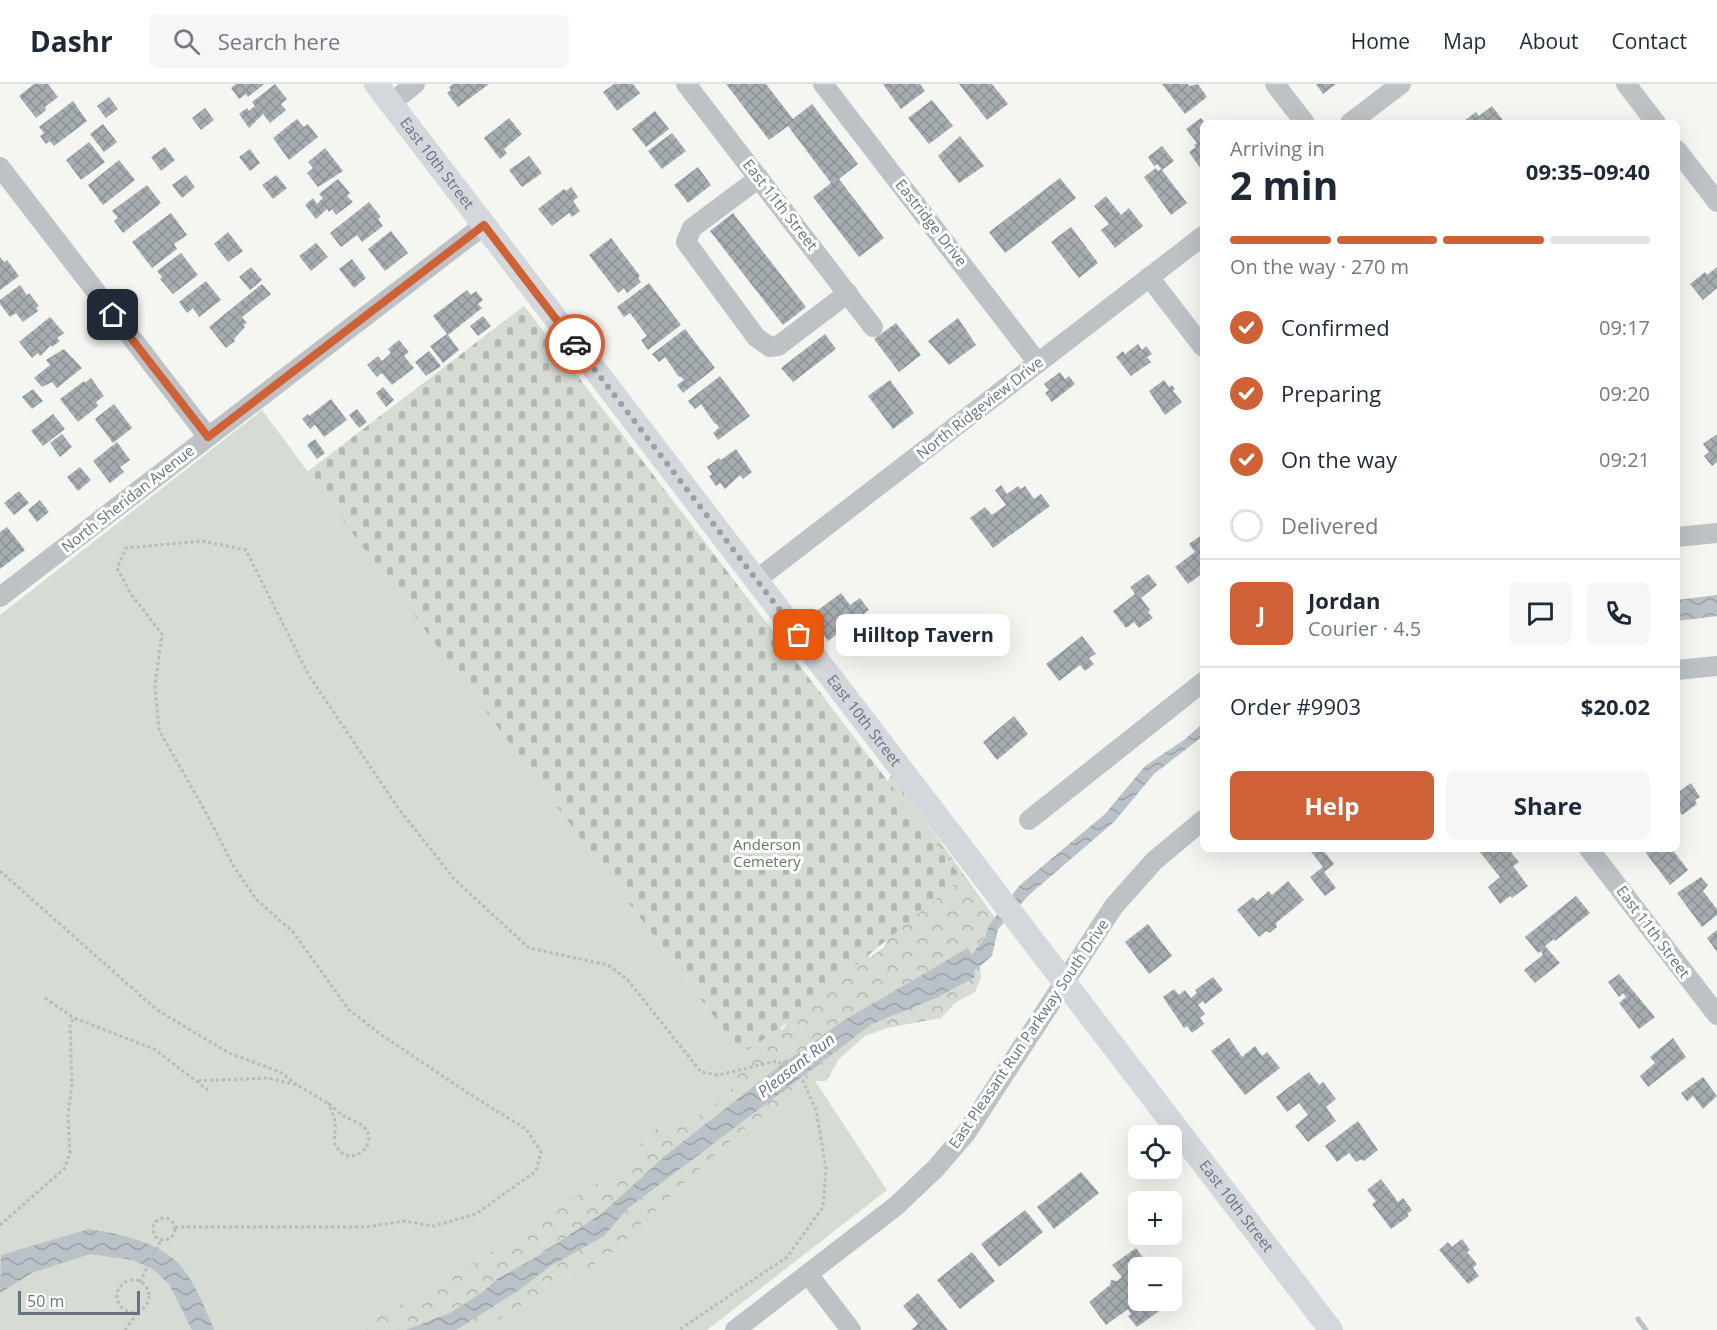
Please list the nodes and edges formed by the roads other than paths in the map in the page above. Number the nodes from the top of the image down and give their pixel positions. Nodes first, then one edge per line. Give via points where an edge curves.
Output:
1 (415, 84) edge
2 (686, 84) edge
3 (823, 84) edge
4 (1275, 84) edge
5 (1401, 84) edge
6 (1626, 84) edge
7 (384, 93) edge
8 (1303, 120) edge
9 (1354, 120) edge
10 (1654, 120) edge
11 (1680, 154) edge
12 (0, 167) edge
13 (759, 178) junction
14 (1717, 202) edge
15 (484, 225) junction
16 (1200, 238) edge
17 (1149, 277) junction
18 (848, 293) junction
19 (873, 327) dead end
20 (1200, 343) edge
21 (1038, 363) junction
22 (208, 437) junction
23 (1717, 533) edge
24 (1680, 537) edge
25 (756, 580) junction
26 (0, 597) edge
27 (1717, 666) edge
28 (1680, 670) edge
29 (1200, 684) edge
30 (1029, 820) dead end
31 (1200, 822) edge
32 (1592, 852) edge
33 (1065, 983) junction
34 (1717, 1015) edge
35 (808, 1274) junction
36 (735, 1330) edge
37 (851, 1330) edge
38 (1331, 1330) edge

1 - 7 street
2 - 13 street, East 11th Street
3 - 21 street, Eastridge Drive
4 - 8 street
5 - 9 street
6 - 10 street
7 - 15 main road, East 10th Street
11 - 14 street
12 - 22 street
13 - 18 street, East 11th Street
13 - 18 street via 692,228 686,242 756,337 770,347 778,346
15 - 22 street, North Sheridan Avenue
15 - 25 main road, East 10th Street
16 - 17 street, North Ridgeview Drive
17 - 20 street
17 - 21 street, North Ridgeview Drive
18 - 19 street, East 11th Street
21 - 25 street, North Ridgeview Drive
22 - 26 street, North Sheridan Avenue
23 - 24 street
25 - 33 main road, East 10th Street
27 - 28 street
29 - 30 street
31 - 33 street, East Pleasant Run Parkway South Drive via 1165,851 1124,894
32 - 34 street, East 11th Street
33 - 35 street, East Pleasant Run Parkway South Drive via 966,1132 936,1168 897,1206
33 - 38 main road, East 10th Street
35 - 36 street, East Pleasant Run Parkway South Drive
35 - 37 street

